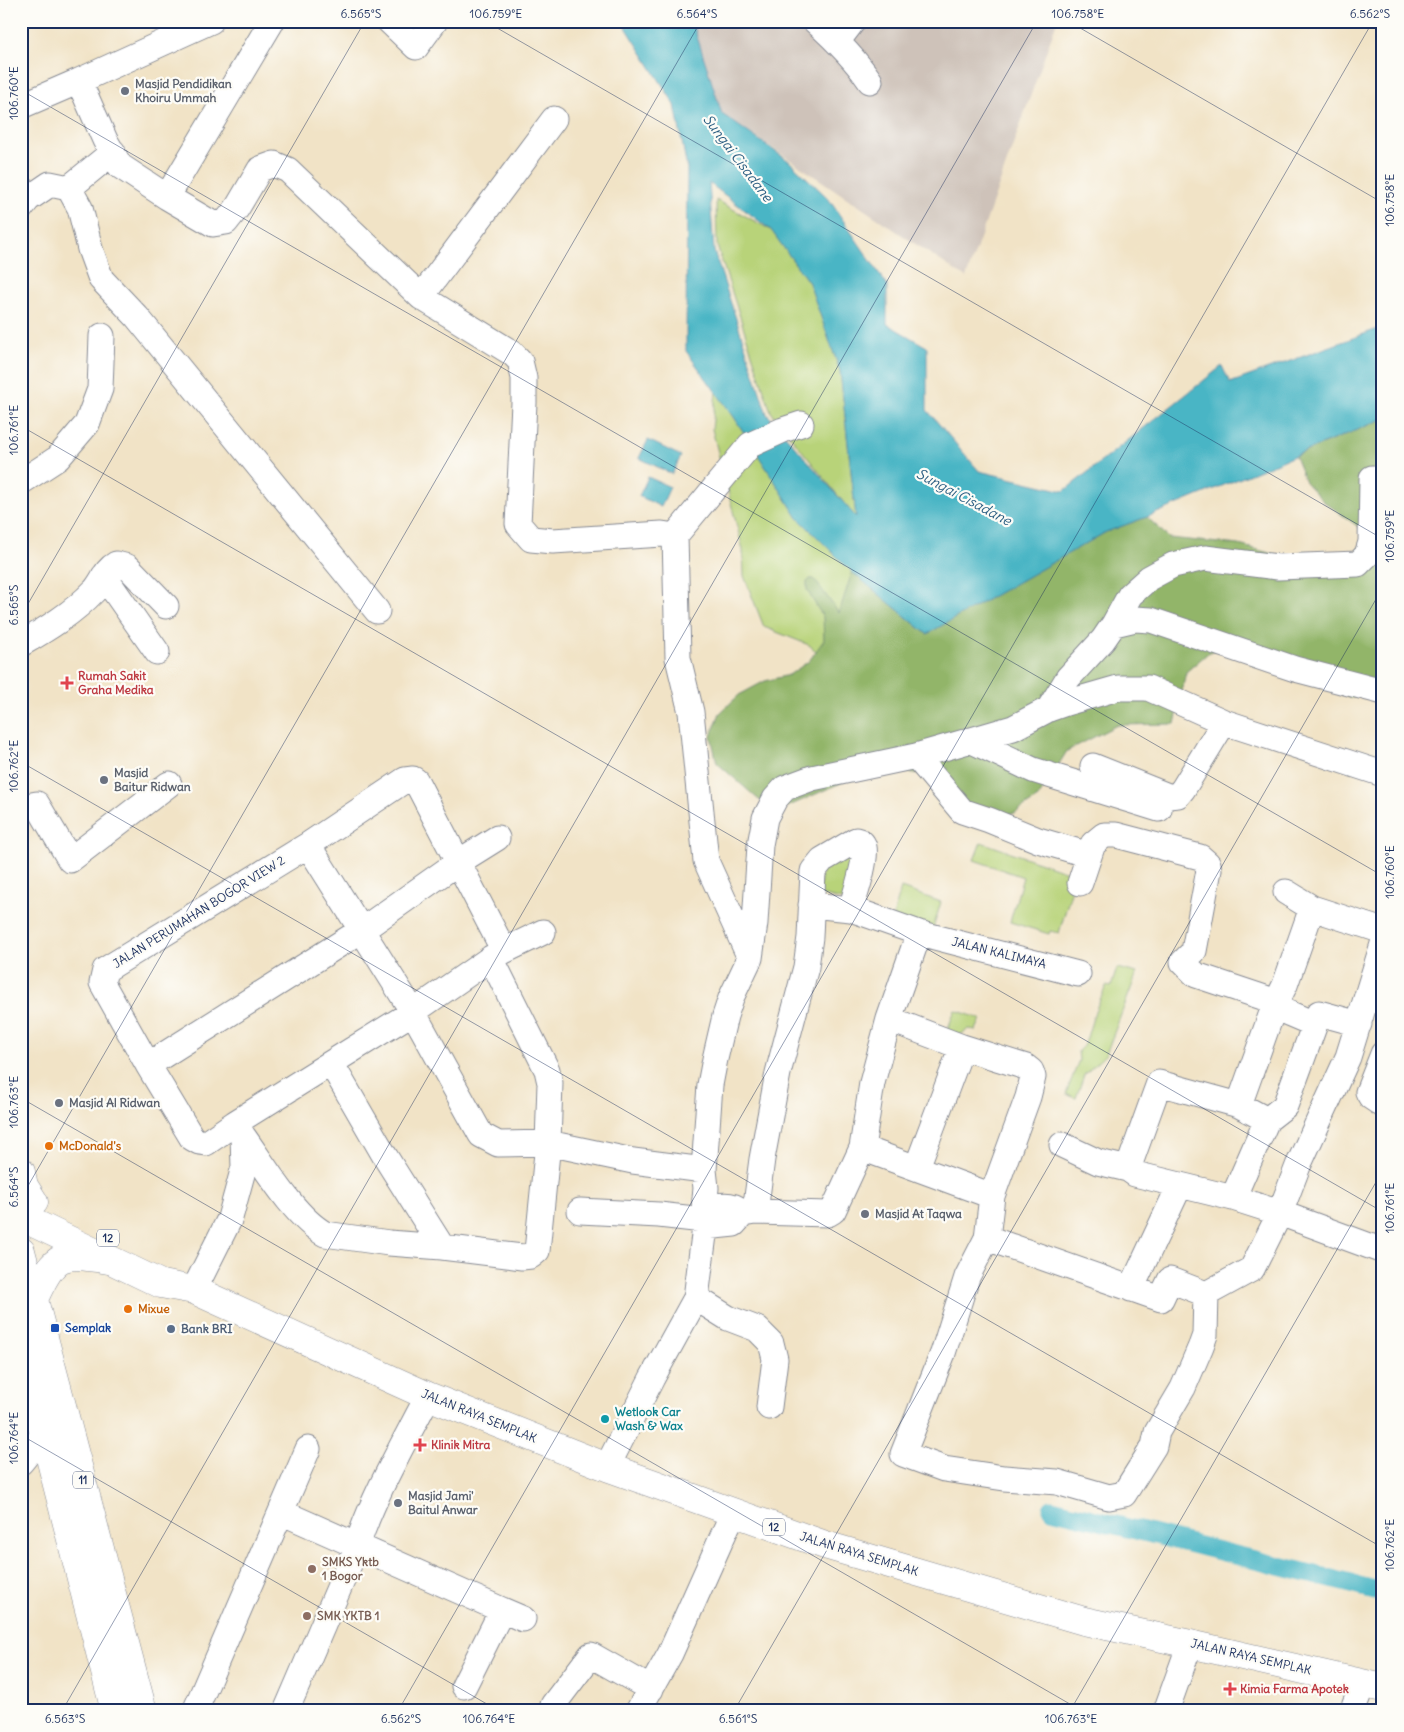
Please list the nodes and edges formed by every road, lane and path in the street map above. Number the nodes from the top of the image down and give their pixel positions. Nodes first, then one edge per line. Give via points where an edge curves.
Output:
1 (211, 21) edge
2 (272, 21) edge
3 (389, 21) edge
4 (435, 21) edge
5 (815, 21) edge
6 (853, 21) edge
7 (837, 42) junction
8 (78, 81) junction
9 (870, 81) dead end
10 (21, 106) edge
11 (554, 119) dead end
12 (113, 152) junction
13 (70, 188) junction
14 (167, 197) junction
15 (21, 208) edge
16 (421, 297) junction
17 (102, 336) dead end
18 (792, 427) dead end
19 (1372, 478) dead end
20 (21, 482) edge
21 (675, 536) junction
22 (104, 576) junction
23 (166, 606) dead end
24 (377, 611) dead end
25 (1114, 624) junction
26 (21, 644) edge
27 (157, 652) dead end
28 (1383, 692) edge
29 (1049, 709) junction
30 (1224, 722) junction
31 (970, 740) junction
32 (916, 756) junction
33 (1093, 766) dead end
34 (1383, 774) edge
35 (169, 784) dead end
36 (21, 807) edge
37 (1159, 809) dead end
38 (497, 838) dead end
39 (308, 845) junction
40 (1089, 855) junction
41 (457, 863) junction
42 (1080, 883) dead end
43 (1286, 892) dead end
44 (811, 905) junction
45 (1312, 908) junction
46 (852, 909) junction
47 (362, 930) junction
48 (1383, 931) edge
49 (543, 932) dead end
50 (919, 933) junction
51 (1383, 944) edge
52 (498, 954) junction
53 (750, 958) junction
54 (1078, 974) dead end
55 (1378, 976) edge
56 (1276, 1002) junction
57 (413, 1012) junction
58 (889, 1018) junction
59 (1314, 1024) junction
60 (1359, 1024) junction
61 (962, 1048) junction
62 (1348, 1057) junction
63 (1380, 1060) edge
64 (331, 1063) junction
65 (148, 1065) junction
66 (1239, 1105) junction
67 (1383, 1105) edge
68 (1267, 1120) junction
69 (239, 1129) junction
70 (548, 1143) junction
71 (1062, 1145) dead end
72 (862, 1148) junction
73 (917, 1167) junction
74 (1128, 1169) junction
75 (704, 1170) junction
76 (21, 1172) edge
77 (1180, 1185) junction
78 (992, 1196) junction
79 (1233, 1198) junction
80 (25, 1205) edge
81 (580, 1211) dead end
82 (749, 1213) junction
83 (1280, 1213) junction
84 (704, 1218) junction
85 (987, 1238) junction
86 (442, 1247) junction
87 (21, 1250) edge
88 (1383, 1251) edge
89 (110, 1260) junction
90 (1132, 1288) junction
91 (192, 1289) junction
92 (1206, 1294) junction
93 (35, 1297) junction
94 (696, 1298) junction
95 (21, 1351) edge
96 (26, 1377) edge
97 (428, 1396) junction
98 (769, 1407) dead end
99 (44, 1434) junction
100 (308, 1449) dead end
101 (21, 1462) edge
102 (607, 1467) junction
103 (282, 1512) junction
104 (733, 1513) junction
105 (357, 1546) junction
106 (1190, 1644) junction
107 (1373, 1685) edge
108 (464, 1686) dead end
109 (650, 1690) junction
110 (553, 1705) dead end
111 (115, 1711) edge
112 (143, 1711) edge
113 (195, 1711) edge
114 (286, 1711) edge
115 (638, 1711) edge
116 (1166, 1711) edge
117 (1352, 1711) edge

1 - 8 street
2 - 14 street
3 - 4 street via 416,47
5 - 7 street
6 - 7 street
7 - 9 street
8 - 10 street
8 - 12 street
11 - 16 street
12 - 13 street
12 - 14 street via 120,166
13 - 15 street via 50,184
13 - 24 street via 80,208 101,279 144,325
14 - 16 street via 213,224 226,222 260,169 274,164 288,170
16 - 21 street via 520,361 524,404 518,524 531,539
17 - 20 street via 100,389 87,424 58,458
18 - 21 street via 750,445
19 - 25 street via 1371,542 1367,555 1358,564 1278,567 1205,558 1173,565 1149,578 1130,595
21 - 53 street via 678,658 691,712 706,861
22 - 23 street via 116,564 128,567
22 - 26 street via 95,590 53,626
22 - 27 street
25 - 28 street via 1135,619 1151,620 1295,669
25 - 29 street via 1068,678
29 - 30 street via 1118,688 1148,688
29 - 31 street via 1013,728
30 - 33 street via 1178,795 1168,796
30 - 34 street
31 - 32 street
31 - 37 street via 1033,770
32 - 40 street via 962,811 1038,840
32 - 53 street via 812,778 785,788 765,818
35 - 36 street via 70,860 36,804
38 - 41 street
39 - 41 street, JALAN PERUMAHAN BOGOR VIEW 2 via 405,780 413,779
39 - 47 street
39 - 65 street, JALAN PERUMAHAN BOGOR VIEW 2 via 105,970 102,983
40 - 42 street
40 - 56 street via 1098,839 1104,835 1116,835 1206,861 1209,870 1194,951 1183,962 1196,975
41 - 47 street
41 - 52 street, JALAN PERUMAHAN BOGOR VIEW 2
43 - 45 street
44 - 46 street, JALAN KALIMAYA
44 - 46 street via 816,866 856,840 861,841 865,855
44 - 82 street via 806,967 778,1073
45 - 48 street
45 - 56 street
46 - 50 street, JALAN KALIMAYA
47 - 57 street
47 - 65 street
49 - 52 street
50 - 54 street, JALAN KALIMAYA
50 - 58 street
51 - 55 street
52 - 57 street, JALAN PERUMAHAN BOGOR VIEW 2
52 - 70 street, JALAN PERUMAHAN BOGOR VIEW 2 via 547,1070 550,1083
53 - 75 street via 728,1007 715,1059
55 - 60 street
56 - 59 street
56 - 66 street
57 - 64 street, JALAN PERUMAHAN BOGOR VIEW 2
57 - 70 street via 481,1135 498,1144
58 - 61 street
58 - 72 street via 872,1083
59 - 60 street via 1318,1013
59 - 68 street via 1285,1106
60 - 62 street
61 - 73 street
61 - 78 street via 1026,1067 1033,1077
62 - 63 street
62 - 83 street
63 - 67 street via 1368,1092
64 - 69 street, JALAN PERUMAHAN BOGOR VIEW 2
64 - 86 street
65 - 69 street, JALAN PERUMAHAN BOGOR VIEW 2 via 192,1138 206,1143
66 - 68 street
66 - 74 street via 1159,1083
68 - 79 street
69 - 86 street, JALAN PERUMAHAN BOGOR VIEW 2 via 292,1204 317,1230 325,1234 389,1243
69 - 91 street via 244,1167 230,1218
70 - 75 street via 633,1161
70 - 86 street, JALAN PERUMAHAN BOGOR VIEW 2 via 537,1251 522,1257
71 - 74 street via 1098,1162
72 - 73 street
72 - 82 street via 834,1211 828,1214
73 - 78 street
74 - 77 street via 1135,1174
75 - 84 street
76 - 80 main road
77 - 79 street
77 - 90 street
78 - 85 street
79 - 83 street
80 - 89 main road, JALAN RAYA SEMPLAK / 12
80 - 91 main road, JALAN RAYA SEMPLAK / 12 via 168,1267
81 - 84 street
82 - 84 street via 732,1205
83 - 88 street
83 - 92 street via 1252,1269
84 - 94 street
85 - 90 street
85 - 92 street via 967,1277 943,1354 903,1454 944,1468 1004,1478 1057,1482 1109,1497 1124,1494 1154,1446 1157,1432 1183,1388 1201,1346 1205,1335
87 - 93 main road, 11
89 - 91 main road, JALAN RAYA SEMPLAK / 12 via 161,1284
89 - 93 main road, 12 via 65,1256 43,1279
90 - 92 street via 1161,1299 1170,1280
91 - 97 main road, JALAN RAYA SEMPLAK / 12
93 - 112 main road, 11
94 - 98 street via 728,1318 757,1329 771,1343 775,1359
94 - 102 street
95 - 96 main road, 11
96 - 99 main road, 11
97 - 102 main road, JALAN RAYA SEMPLAK / 12
97 - 105 street via 383,1484
99 - 101 street
99 - 111 main road, 11
100 - 103 street
102 - 104 main road, JALAN RAYA SEMPLAK / 12
103 - 105 street
103 - 113 street
104 - 106 main road, JALAN RAYA SEMPLAK / 12 via 825,1545 1084,1621
104 - 109 street via 670,1654
105 - 108 street via 512,1615
105 - 114 street
106 - 107 main road, JALAN RAYA SEMPLAK / 12
106 - 116 street
107 - 117 street
109 - 110 street via 593,1655
109 - 115 street

